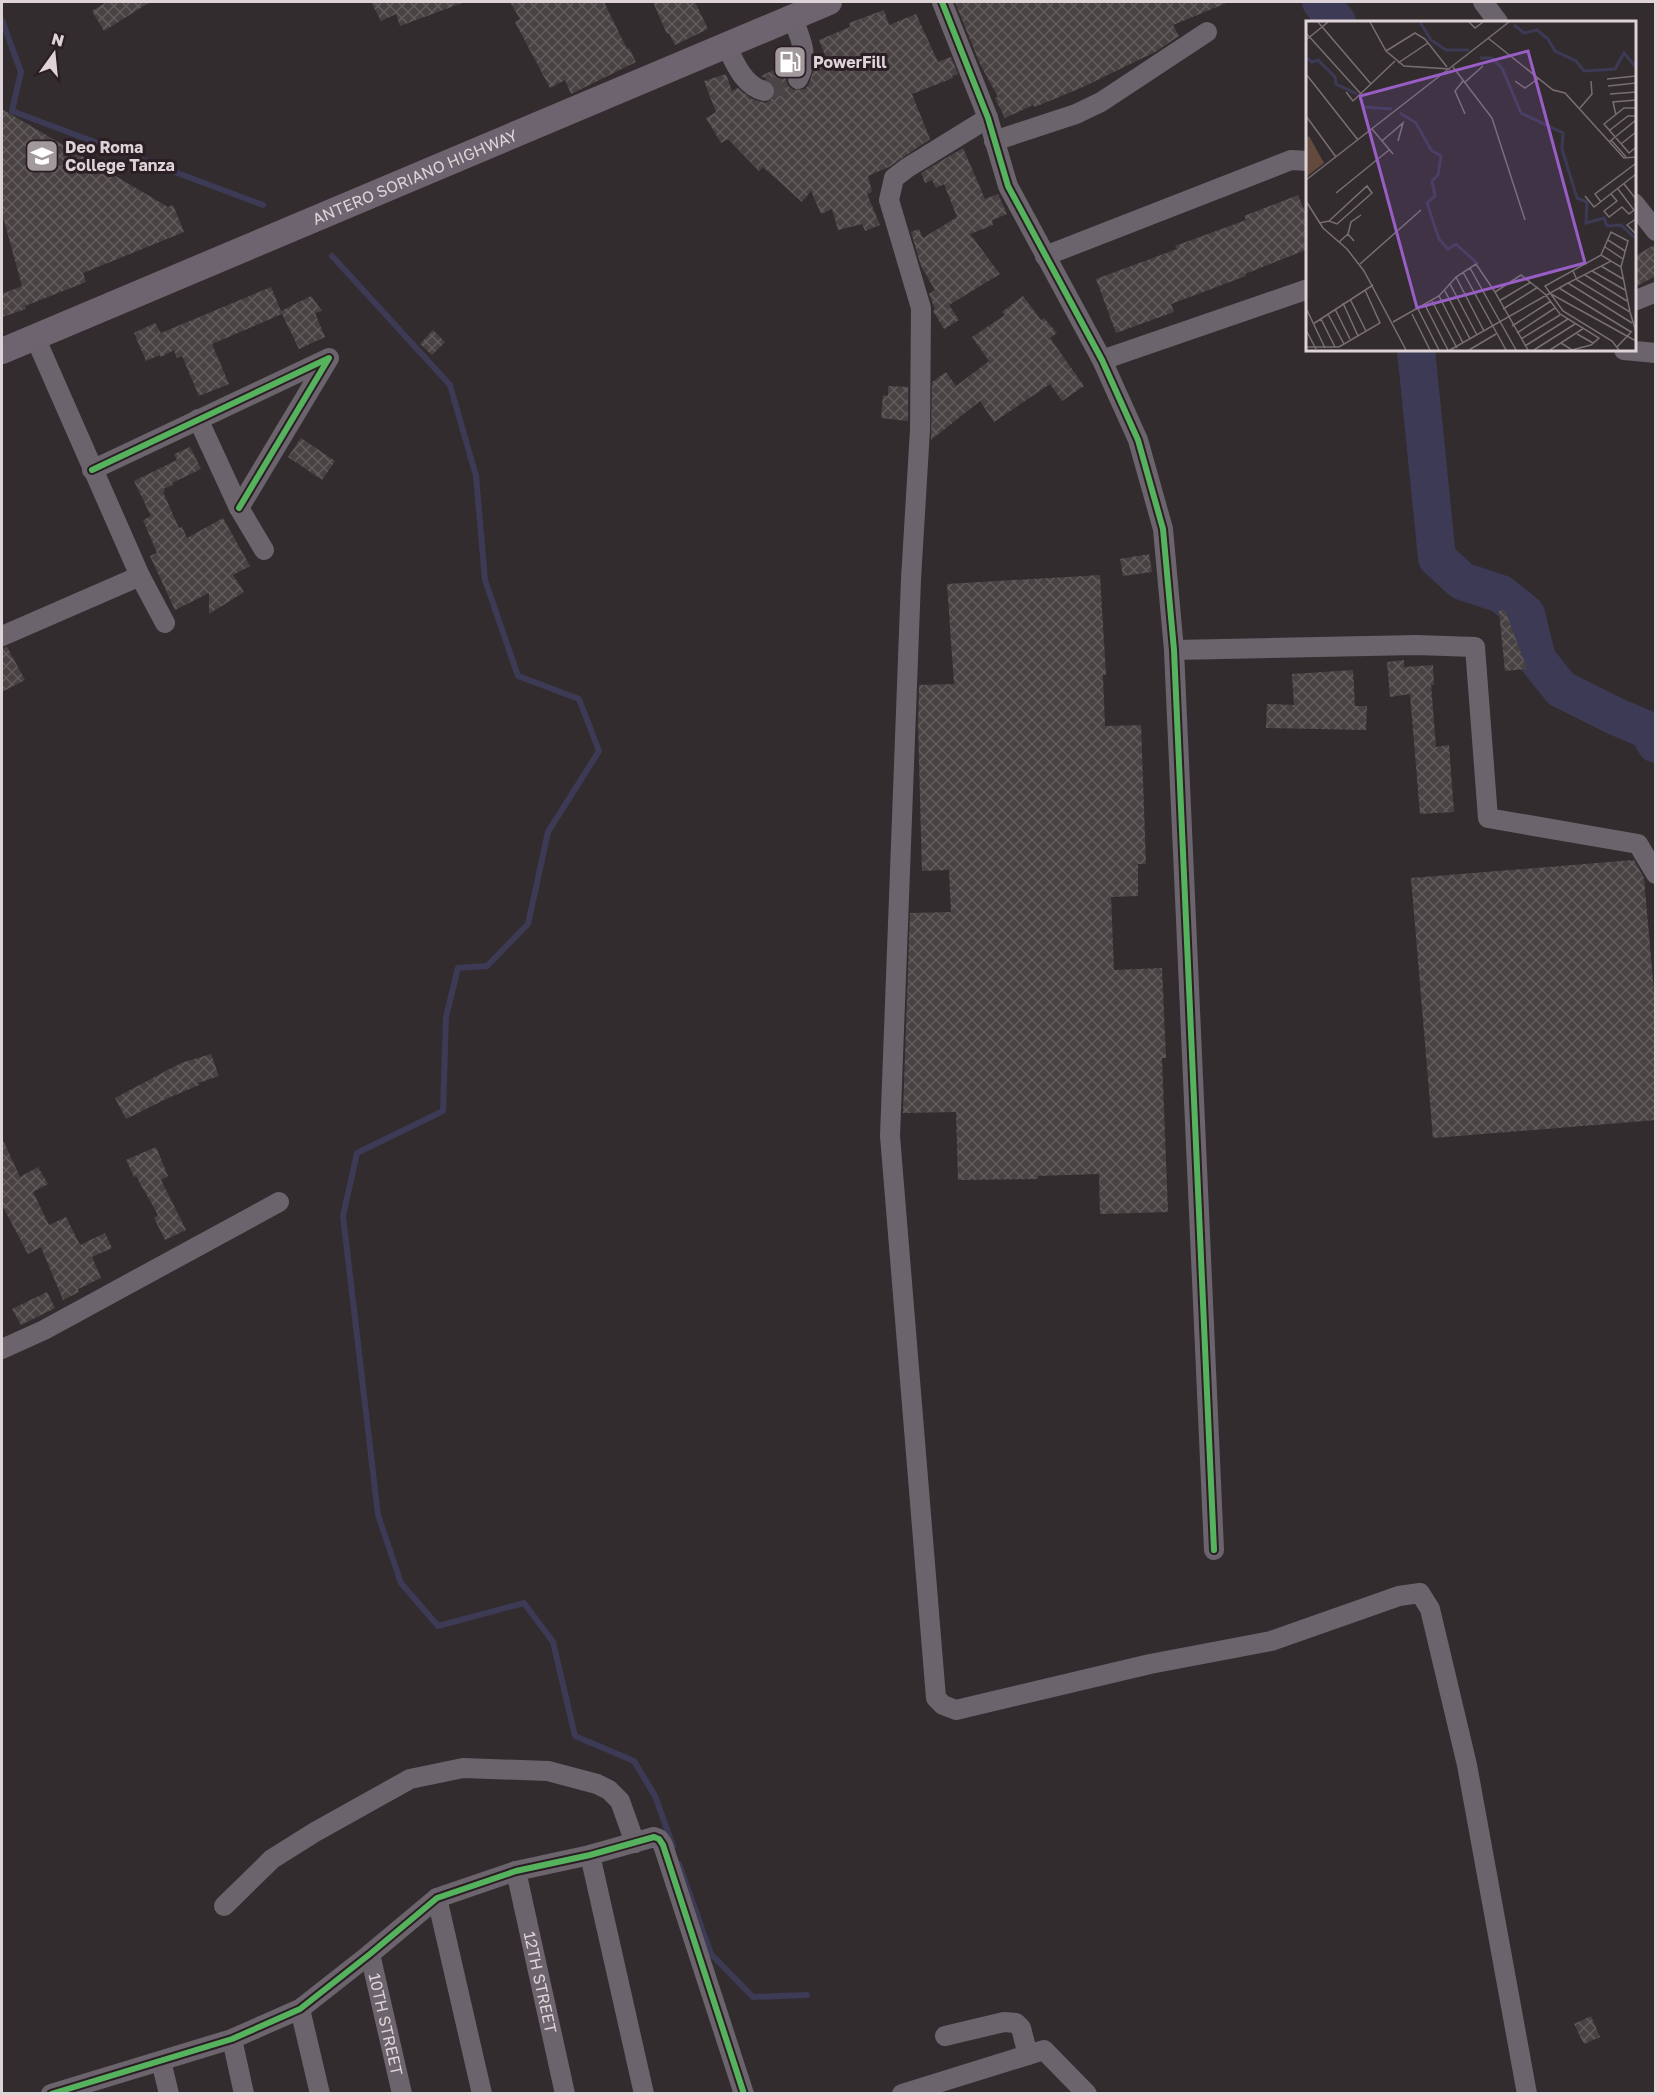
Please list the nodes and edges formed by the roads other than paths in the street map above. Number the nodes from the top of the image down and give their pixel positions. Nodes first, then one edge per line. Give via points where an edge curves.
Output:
1 (829, 2) edge
2 (942, 2) edge
3 (1482, 2) edge
4 (792, 17) junction
5 (1497, 21) edge
6 (1207, 32) dead end
7 (726, 45) junction
8 (798, 79) dead end
9 (764, 91) dead end
10 (988, 118) junction
11 (994, 141) junction
12 (1306, 161) edge
13 (1636, 204) edge
14 (1656, 231) edge
15 (1044, 256) junction
16 (1306, 290) edge
17 (1656, 292) edge
18 (1636, 301) edge
19 (35, 337) junction
20 (2, 351) edge
21 (1635, 351) edge
22 (1656, 353) edge
23 (1102, 360) junction
24 (198, 419) junction
25 (92, 470) junction
26 (239, 508) junction
27 (264, 550) dead end
28 (140, 576) junction
29 (165, 623) dead end
30 (2, 636) edge
31 (1174, 650) junction
32 (1656, 874) edge
33 (279, 1202) dead end
34 (2, 1349) edge
35 (1215, 1550) dead end
36 (635, 1843) junction
37 (590, 1855) junction
38 (516, 1871) junction
39 (437, 1898) junction
40 (224, 1906) dead end
41 (370, 1954) junction
42 (300, 2009) junction
43 (945, 2036) dead end
44 (232, 2039) junction
45 (1036, 2052) junction
46 (161, 2061) junction
47 (92, 2088) edge
48 (51, 2094) edge
49 (169, 2094) edge
50 (244, 2094) edge
51 (320, 2094) edge
52 (402, 2094) edge
53 (482, 2094) edge
54 (565, 2094) edge
55 (644, 2094) edge
56 (744, 2094) edge
57 (902, 2094) edge
58 (1087, 2094) edge
59 (1527, 2094) edge

1 - 4 main road, ANTERO SORIANO HIGHWAY
2 - 10 street
3 - 5 street
4 - 7 main road, ANTERO SORIANO HIGHWAY
4 - 8 street via 805,47
6 - 11 street via 1101,102
7 - 9 street via 739,73
7 - 19 main road, ANTERO SORIANO HIGHWAY
10 - 11 street
10 - 59 street via 894,178 889,200 921,308 920,430 890,1136 936,1698 956,1710 1150,1664 1270,1641 1399,1596 1420,1593 1430,1609 1467,1765
11 - 15 street via 1008,186
12 - 15 street via 1291,160
13 - 14 street
15 - 23 street
16 - 23 street
17 - 18 street
19 - 20 main road, ANTERO SORIANO HIGHWAY
19 - 25 street
21 - 22 street
23 - 31 street via 1138,440 1163,529
24 - 25 street
24 - 26 street
24 - 26 street via 329,358
25 - 28 street
26 - 27 street
28 - 29 street
28 - 30 street
31 - 32 street via 1475,647 1488,818 1638,844
31 - 35 street
33 - 34 street
36 - 37 street
36 - 40 street via 620,1801 597,1784 548,1772 464,1768 410,1779 315,1832 272,1859
36 - 56 street via 656,1838 663,1845
37 - 38 street
37 - 55 street
38 - 39 street
38 - 54 street, 12TH STREET
39 - 41 street
39 - 53 street
41 - 42 street
41 - 52 street, 10TH STREET
42 - 44 street
42 - 51 street
43 - 45 street via 1004,2022 1016,2023
44 - 46 street
44 - 50 street
45 - 57 street
45 - 58 street
46 - 47 street
46 - 49 street
47 - 48 street

